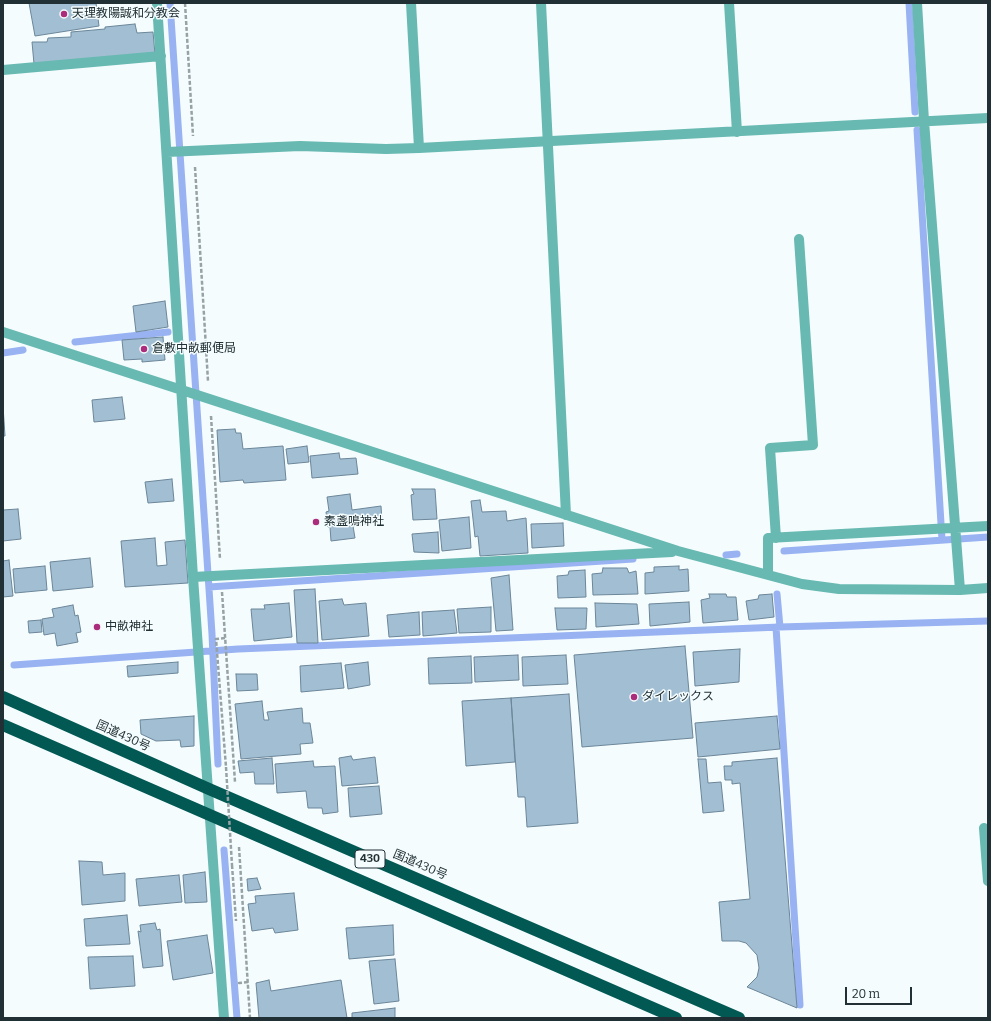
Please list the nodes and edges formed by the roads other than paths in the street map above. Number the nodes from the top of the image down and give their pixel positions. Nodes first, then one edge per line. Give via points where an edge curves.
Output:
1 (157, 3) edge
2 (411, 3) edge
3 (541, 3) edge
4 (729, 3) edge
5 (917, 3) edge
6 (161, 56) junction
7 (3, 70) edge
8 (988, 118) edge
9 (924, 122) junction
10 (737, 132) junction
11 (548, 143) junction
12 (419, 148) junction
13 (170, 152) junction
14 (799, 239) dead end
15 (3, 332) edge
16 (185, 391) junction
17 (566, 515) junction
18 (988, 526) edge
19 (957, 535) junction
20 (776, 538) junction
21 (678, 551) junction
22 (768, 574) junction
23 (197, 577) junction
24 (988, 588) edge
25 (960, 590) junction
26 (3, 697) edge
27 (3, 725) edge
28 (209, 789) junction
29 (210, 816) junction
30 (984, 828) dead end
31 (988, 881) edge
32 (224, 1018) edge
33 (676, 1018) edge
34 (739, 1018) edge

1 - 6 street
2 - 12 street
3 - 11 street
4 - 10 street
5 - 9 street
6 - 7 street
6 - 13 street
8 - 9 street
9 - 10 street
9 - 19 street
10 - 11 street
11 - 12 street
11 - 17 street
12 - 13 street via 300,146
13 - 16 street
14 - 20 street via 813,445 770,448
15 - 16 street
16 - 17 street
16 - 23 street
17 - 21 street
18 - 19 street
19 - 20 street via 941,528
19 - 25 street
20 - 22 street via 768,538
21 - 22 street
21 - 23 street
22 - 25 street via 802,584 839,589
23 - 28 street via 199,651
24 - 25 street
26 - 28 highway, 国道430号 / 430
27 - 29 highway, 430
28 - 29 street
28 - 34 highway, 国道430号 / 430
29 - 32 street
29 - 33 highway, 430
30 - 31 street

